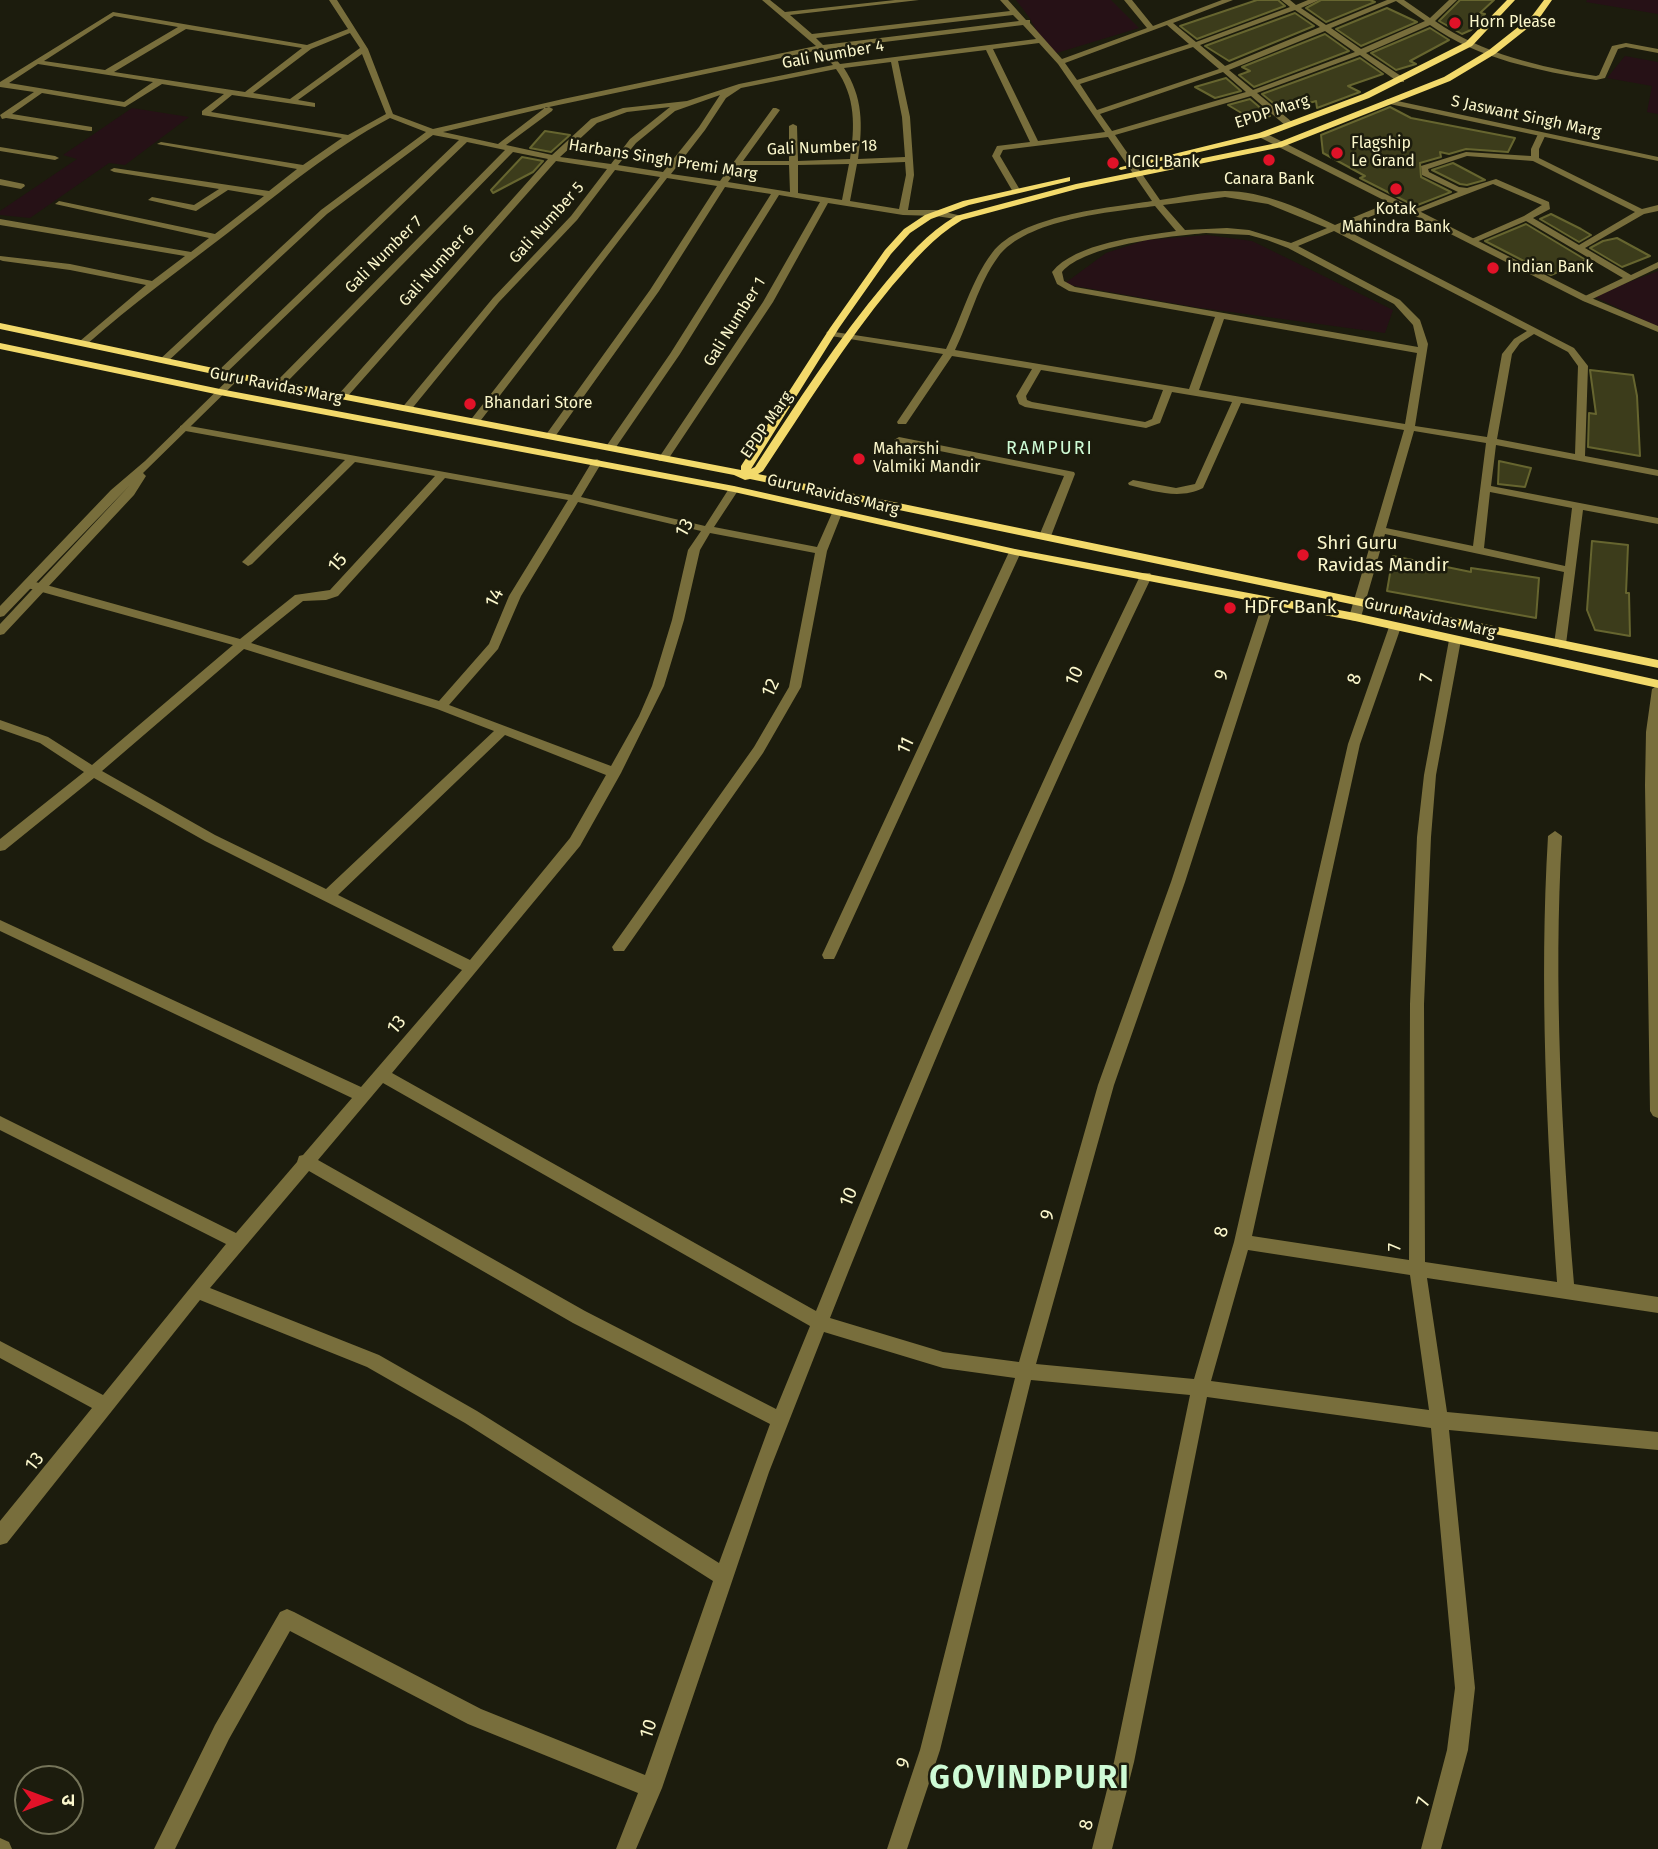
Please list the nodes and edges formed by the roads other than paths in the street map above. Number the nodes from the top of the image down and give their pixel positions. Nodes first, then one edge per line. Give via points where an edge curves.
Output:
1 (333, 0) edge
2 (766, 0) edge
3 (774, 0) edge
4 (915, 0) edge
5 (1004, 0) edge
6 (1128, 0) edge
7 (1229, 0) edge
8 (1284, 0) edge
9 (1315, 0) edge
10 (1394, 0) edge
11 (1399, 0) edge
12 (1453, 0) edge
13 (1511, 0) edge
14 (1548, 0) edge
15 (1296, 8) junction
16 (1017, 12) junction
17 (784, 13) junction
18 (1027, 22) junction
19 (1430, 22) junction
20 (1168, 23) junction
21 (185, 26) junction
22 (1152, 29) junction
23 (1327, 29) junction
24 (351, 30) junction
25 (809, 37) junction
26 (1043, 40) junction
27 (1469, 44) junction
28 (1193, 45) junction
29 (988, 46) junction
30 (308, 47) junction
31 (820, 48) junction
32 (363, 49) junction
33 (1658, 51) edge
34 (1361, 52) junction
35 (1492, 52) junction
36 (894, 58) junction
37 (38, 62) junction
38 (1061, 62) junction
39 (836, 66) junction
40 (1222, 70) junction
41 (108, 72) junction
42 (162, 80) junction
43 (1401, 80) junction
44 (1075, 83) junction
45 (1, 85) edge
46 (731, 89) junction
47 (41, 90) junction
48 (232, 91) junction
49 (1251, 93) junction
50 (248, 94) junction
51 (292, 101) junction
52 (563, 101) junction
53 (1388, 101) junction
54 (685, 103) junction
55 (312, 105) dead end
56 (776, 110) dead end
57 (1094, 113) junction
58 (390, 115) junction
59 (3, 116) edge
60 (1289, 124) junction
61 (793, 126) dead end
62 (89, 129) dead end
63 (432, 132) junction
64 (1110, 134) junction
65 (1542, 134) junction
66 (1262, 135) junction
67 (348, 137) junction
68 (465, 139) junction
69 (1035, 143) junction
70 (161, 144) dead end
71 (1279, 145) junction
72 (500, 146) junction
73 (512, 148) junction
74 (1, 150) edge
75 (55, 158) dead end
76 (554, 158) junction
77 (909, 159) junction
78 (1535, 159) junction
79 (1658, 159) edge
80 (854, 161) junction
81 (737, 163) junction
82 (795, 164) junction
83 (614, 167) junction
84 (304, 168) junction
85 (114, 170) dead end
86 (1136, 170) junction
87 (667, 172) junction
88 (0, 182) edge
89 (723, 183) junction
90 (21, 186) dead end
91 (227, 187) junction
92 (1016, 190) junction
93 (1466, 190) junction
94 (777, 192) junction
95 (270, 194) junction
96 (794, 194) junction
97 (826, 199) junction
98 (152, 200) dead end
99 (846, 201) junction
100 (1396, 203) junction
101 (59, 204) dead end
102 (1158, 204) junction
103 (1658, 208) edge
104 (903, 212) junction
105 (1412, 212) junction
106 (1641, 212) junction
107 (936, 213) junction
108 (959, 218) junction
109 (1527, 219) junction
110 (0, 222) edge
111 (1334, 229) junction
112 (1181, 231) junction
113 (216, 237) junction
114 (1471, 241) junction
115 (1292, 246) junction
116 (1578, 249) junction
117 (193, 255) junction
118 (2, 258) dead end
119 (1658, 265) edge
120 (1630, 278) junction
121 (153, 284) junction
122 (1586, 299) junction
123 (1221, 315) junction
124 (0, 326) edge
125 (1658, 329) edge
126 (1535, 330) junction
127 (831, 333) junction
128 (848, 336) junction
129 (83, 343) junction
130 (0, 345) edge
131 (1422, 351) junction
132 (949, 352) junction
133 (163, 361) junction
134 (1038, 367) junction
135 (222, 372) junction
136 (237, 376) junction
137 (279, 384) junction
138 (1168, 388) junction
139 (220, 392) junction
140 (1194, 392) junction
141 (343, 395) junction
142 (1238, 399) junction
143 (406, 409) junction
144 (474, 422) junction
145 (902, 422) dead end
146 (1410, 427) junction
147 (184, 428) junction
148 (550, 436) junction
149 (899, 440) dead end
150 (1492, 441) junction
151 (610, 448) junction
152 (354, 457) junction
153 (663, 458) junction
154 (1580, 458) junction
155 (597, 462) junction
156 (149, 463) junction
157 (1658, 473) edge
158 (443, 474) junction
159 (746, 475) junction
160 (1133, 482) dead end
161 (1486, 488) junction
162 (734, 489) junction
163 (573, 498) junction
164 (1578, 506) junction
165 (837, 513) junction
166 (1658, 521) edge
167 (705, 529) junction
168 (1382, 530) junction
169 (1045, 536) junction
170 (1478, 550) junction
171 (821, 551) junction
172 (1015, 552) junction
173 (248, 562) dead end
174 (1569, 570) junction
175 (1146, 576) junction
176 (28, 584) junction
177 (41, 587) junction
178 (1269, 601) junction
179 (1360, 603) junction
180 (0, 613) edge
181 (1355, 617) junction
182 (1395, 627) junction
183 (0, 631) edge
184 (1455, 640) junction
185 (242, 644) junction
186 (1560, 644) junction
187 (1658, 664) edge
188 (1658, 686) edge
189 (441, 706) junction
190 (0, 724) edge
191 (504, 729) junction
192 (93, 772) junction
193 (615, 773) junction
194 (1555, 836) dead end
195 (0, 846) edge
196 (328, 896) junction
197 (0, 925) edge
198 (619, 947) dead end
199 (829, 955) dead end
200 (472, 968) junction
201 (380, 1074) junction
202 (362, 1095) junction
203 (1658, 1111) edge
204 (0, 1123) edge
205 (305, 1161) junction
206 (238, 1242) junction
207 (1242, 1242) junction
208 (1417, 1269) junction
209 (1566, 1290) junction
210 (197, 1291) junction
211 (1658, 1305) edge
212 (821, 1323) junction
213 (0, 1349) edge
214 (1025, 1371) junction
215 (1200, 1388) junction
216 (106, 1406) junction
217 (780, 1420) junction
218 (1439, 1420) junction
219 (1658, 1441) edge
220 (0, 1536) edge
221 (722, 1576) junction
222 (652, 1788) junction
223 (164, 1849) edge
224 (626, 1849) edge
225 (897, 1849) edge
226 (1102, 1849) edge
227 (1431, 1849) edge

1 - 24 street
2 - 3 street
2 - 17 street
4 - 17 street
5 - 16 street
6 - 22 street
7 - 20 street via 1197,8
8 - 15 street
9 - 15 street
10 - 23 street
11 - 19 street
12 - 19 street
13 - 27 main road, EPDP Marg
14 - 35 main road, EPDP Marg via 1535,18
15 - 23 street
15 - 28 street
16 - 18 street
16 - 25 street
17 - 25 street
18 - 26 street
18 - 31 street
19 - 27 street
19 - 34 street
20 - 22 street
20 - 28 street
21 - 30 street
21 - 37 street via 113,14
21 - 41 street
22 - 38 street
23 - 34 street
23 - 40 street
24 - 30 street
24 - 32 street
25 - 31 street
26 - 29 street, Gali Number 4
26 - 38 street
27 - 35 street
27 - 43 main road, EPDP Marg
28 - 40 street
28 - 44 street
29 - 36 street, Gali Number 4
29 - 69 street
30 - 50 street
31 - 39 street
31 - 52 street
32 - 51 street
32 - 58 street
33 - 35 street via 1615,48 1602,76 1592,78 1539,69
34 - 43 street
34 - 49 street
35 - 53 main road, EPDP Marg via 1447,79
36 - 39 street, Gali Number 4
36 - 77 street
37 - 41 street
37 - 45 street
38 - 44 street
39 - 46 street, Gali Number 4
39 - 80 street via 854,92
40 - 49 street
40 - 57 street
41 - 42 street
42 - 47 street via 125,105
42 - 48 street
43 - 60 main road, EPDP Marg
44 - 57 street
45 - 47 street
46 - 54 street, Gali Number 5
46 - 87 street
47 - 59 street
48 - 50 street
48 - 67 street via 205,113
49 - 60 street
49 - 64 street
50 - 51 street
51 - 55 street
52 - 63 street
52 - 72 street
53 - 65 street, S Jaswant Singh Marg
53 - 71 main road, EPDP Marg
54 - 76 street, Gali Number 6 via 603,116
54 - 83 street, Gali Number 5 via 661,116 633,141
56 - 81 street
57 - 64 street
58 - 63 street, Harbans Singh Premi Marg
58 - 67 street
59 - 62 street
60 - 66 main road, EPDP Marg
61 - 82 street
63 - 68 street, Harbans Singh Premi Marg
63 - 133 street via 324,212
64 - 69 street
64 - 86 street
65 - 78 street
65 - 79 street, S Jaswant Singh Marg
66 - 71 street
66 - 86 main road, EPDP Marg
67 - 84 street
68 - 72 street, Harbans Singh Premi Marg
68 - 135 street
69 - 92 street via 1000,148 996,153
70 - 84 street
71 - 86 main road, EPDP Marg
71 - 100 street
72 - 73 street, Harbans Singh Premi Marg
73 - 76 street, Harbans Singh Premi Marg
73 - 137 street, Gali Number 7
74 - 75 street
76 - 83 street, Harbans Singh Premi Marg
76 - 141 street, Gali Number 6
77 - 80 street, Gali Number 18
77 - 104 street
78 - 93 street via 1466,154 1424,168 1425,173
78 - 106 street
80 - 82 street, Gali Number 18
80 - 99 street
81 - 82 street, Gali Number 18
81 - 89 street
82 - 96 street
83 - 87 street, Harbans Singh Premi Marg
83 - 143 street, Gali Number 5 via 574,219 496,300
84 - 95 street
85 - 91 street
86 - 92 main road, EPDP Marg
86 - 102 street
86 - 108 main road, EPDP Marg
87 - 89 street, Harbans Singh Premi Marg
87 - 144 street
88 - 90 street
89 - 94 street, Harbans Singh Premi Marg
89 - 148 street via 654,291
91 - 95 street
91 - 98 street via 196,208
92 - 107 main road, EPDP Marg
93 - 105 street
93 - 109 street via 1497,182 1546,204
94 - 96 street, Harbans Singh Premi Marg
94 - 151 street via 675,355
95 - 113 street
96 - 97 street, Harbans Singh Premi Marg
97 - 99 street, Harbans Singh Premi Marg
97 - 153 street, Gali Number 1 via 768,302
99 - 104 street, Harbans Singh Premi Marg
100 - 105 street
100 - 111 street
101 - 113 street
102 - 111 street via 1225,194 1256,196
102 - 112 street
102 - 132 street via 1055,222 1017,234 990,263
103 - 106 street
104 - 107 street, Harbans Singh Premi Marg
105 - 114 street
106 - 116 street
107 - 108 street, Harbans Singh Premi Marg
107 - 127 main road, EPDP Marg via 896,242
108 - 128 main road, EPDP Marg via 928,237
109 - 114 street
109 - 116 street
110 - 117 street
111 - 115 street
111 - 126 street
112 - 115 street via 1247,233
112 - 123 street via 1073,257 1057,272 1060,282 1087,292
113 - 117 street
114 - 122 street
115 - 131 street via 1412,313 1422,333
116 - 120 street
117 - 121 street
118 - 121 street
119 - 120 street
120 - 122 street
121 - 129 street
122 - 125 street
123 - 131 street
123 - 140 street
124 - 129 main road, Guru Ravidas Marg
126 - 150 street via 1507,354
126 - 154 street via 1570,350 1583,366
127 - 128 street
127 - 159 main road, EPDP Marg via 746,466
128 - 132 street
128 - 159 main road, EPDP Marg via 759,469
129 - 133 main road, Guru Ravidas Marg
130 - 139 main road, Guru Ravidas Marg
131 - 146 street
132 - 134 street
132 - 145 street
133 - 135 main road, Guru Ravidas Marg
134 - 138 street
134 - 138 street via 1021,396 1023,402 1133,422 1154,423
135 - 136 main road, Guru Ravidas Marg
136 - 137 main road, Guru Ravidas Marg
136 - 139 street
137 - 141 main road, Guru Ravidas Marg
138 - 140 street
139 - 147 street
139 - 155 main road, Guru Ravidas Marg
140 - 142 street
141 - 143 main road, Guru Ravidas Marg
142 - 146 street
142 - 160 street via 1194,490
143 - 144 main road, Guru Ravidas Marg
144 - 148 main road, Guru Ravidas Marg
146 - 150 street
146 - 168 street
147 - 152 street
147 - 156 street
148 - 151 main road, Guru Ravidas Marg
149 - 169 street via 1070,474
150 - 154 street
150 - 161 street
151 - 153 main road, Guru Ravidas Marg
152 - 158 street
152 - 173 street
153 - 159 main road, Guru Ravidas Marg
154 - 157 street
155 - 162 main road, Guru Ravidas Marg
155 - 163 street, 14
156 - 176 street via 115,492
156 - 177 street via 130,493
158 - 163 street
158 - 185 street, 15 via 334,593 299,598
159 - 162 main road
159 - 169 main road, Guru Ravidas Marg
161 - 164 street
161 - 170 street
162 - 165 main road, Guru Ravidas Marg
162 - 167 street, 13
163 - 167 street
163 - 189 street, 14 via 506,613 494,646
164 - 166 street
164 - 174 street
165 - 171 street, 12
165 - 172 main road, Guru Ravidas Marg
167 - 171 street
167 - 193 street, 13 via 694,550 658,686
168 - 170 street
168 - 179 street
169 - 179 main road, Guru Ravidas Marg
170 - 174 street
171 - 198 street, 12 via 795,687 760,750
172 - 175 main road, Guru Ravidas Marg
172 - 199 street, 11
174 - 186 street
175 - 178 main road, Guru Ravidas Marg
175 - 212 street, 10 via 1040,799 937,1034
176 - 177 street
176 - 180 street
177 - 183 street
177 - 185 street
178 - 181 main road, Guru Ravidas Marg
178 - 214 street, 9 via 1106,1085
179 - 181 street
179 - 186 main road, Guru Ravidas Marg
181 - 182 main road, Guru Ravidas Marg
182 - 184 main road, Guru Ravidas Marg
182 - 207 street, 8 via 1354,744
184 - 188 main road, Guru Ravidas Marg
184 - 208 street, 7 via 1430,775 1424,837 1417,1003
185 - 189 street
185 - 192 street, 15
186 - 187 main road, Guru Ravidas Marg
188 - 203 street via 1651,785
189 - 191 street
190 - 192 street via 44,740
191 - 193 street
191 - 196 street
192 - 195 street, 15
192 - 196 street via 210,838
193 - 200 street, 13 via 575,842
194 - 209 street via 1549,911 1551,1075
196 - 200 street
197 - 202 street
200 - 201 street, 13
201 - 202 street, 13
201 - 212 street
202 - 205 street, 13
204 - 206 street
205 - 206 street, 13
205 - 217 street via 579,1317
206 - 210 street, 13
207 - 208 street
207 - 215 street, 8
208 - 209 street
208 - 218 street, 7
209 - 211 street
210 - 216 street, 13
210 - 221 street via 373,1361 471,1417
212 - 214 street via 943,1360
212 - 217 street, 10
213 - 216 street
214 - 215 street
214 - 225 street, 9 via 930,1750
215 - 218 street
215 - 226 street, 8
216 - 220 street, 13
217 - 221 street, 10
218 - 219 street
218 - 227 street, 7 via 1465,1688 1455,1773
221 - 222 street, 10
222 - 223 street via 475,1717 288,1619 221,1730
222 - 224 street, 10

